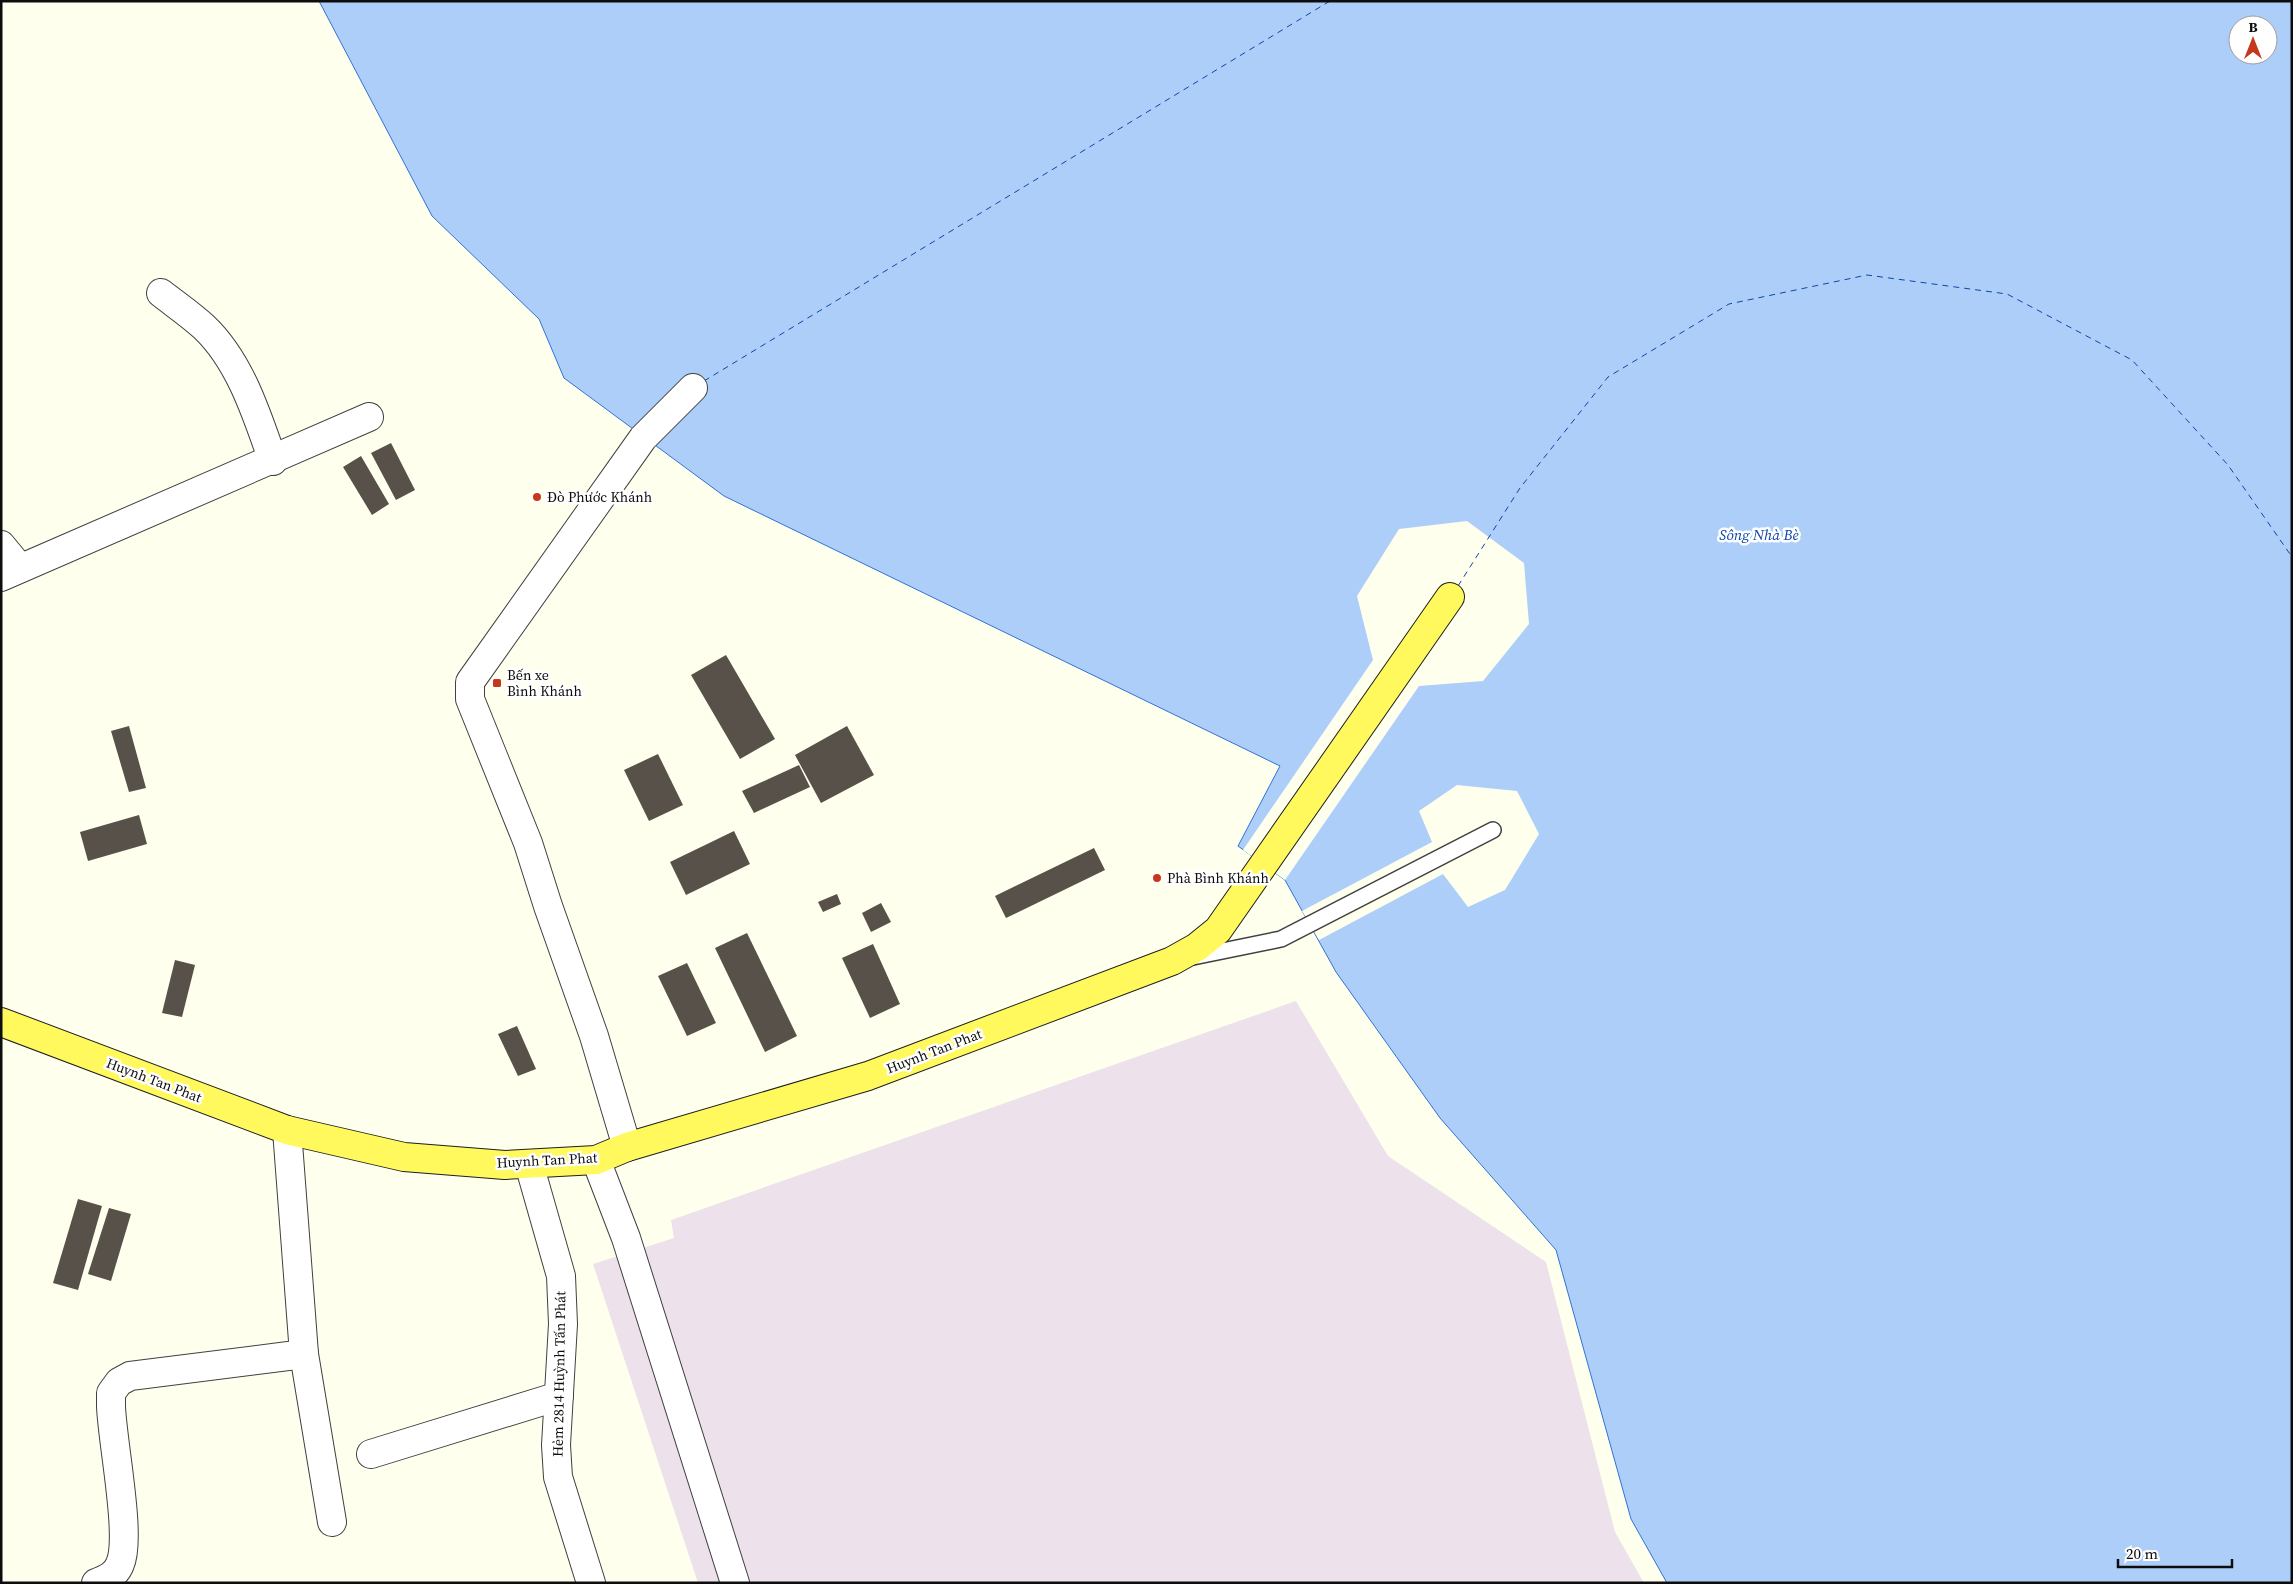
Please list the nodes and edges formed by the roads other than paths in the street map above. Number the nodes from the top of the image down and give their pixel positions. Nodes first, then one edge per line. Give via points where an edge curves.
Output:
1 (161, 294) dead end
2 (693, 388) dead end
3 (369, 417) dead end
4 (272, 461) junction
5 (1, 545) edge
6 (11, 573) edge
7 (1450, 597) dead end
8 (1493, 830) dead end
9 (1172, 961) junction
10 (1, 1022) edge
11 (288, 1130) junction
12 (627, 1147) junction
13 (596, 1160) junction
14 (529, 1164) junction
15 (304, 1354) junction
16 (559, 1396) junction
17 (371, 1454) dead end
18 (332, 1522) dead end
19 (96, 1583) edge
20 (591, 1583) edge
21 (735, 1583) edge

1 - 4 street via 205,327 228,356 256,414
2 - 12 street via 643,438 470,682 470,699 528,843 594,1036
3 - 4 street
4 - 6 street
5 - 6 street
7 - 9 main road, Huynh Tan Phat via 1218,930
8 - 9 lane via 1281,939
9 - 12 main road, Huynh Tan Phat via 868,1076
10 - 11 main road, Huynh Tan Phat
11 - 14 main road, Huynh Tan Phat via 404,1157
11 - 15 street
12 - 13 main road, Huynh Tan Phat
13 - 14 main road, Huynh Tan Phat
13 - 21 street via 626,1238
14 - 16 street, Hẻm 2814 Huỳnh Tấn Phát via 561,1276 563,1324
15 - 18 street
15 - 19 street via 162,1370 130,1376 119,1382 111,1393 111,1406 124,1533 122,1556 114,1574
16 - 17 street
16 - 20 street, Hẻm 2814 Huỳnh Tấn Phát via 558,1478

